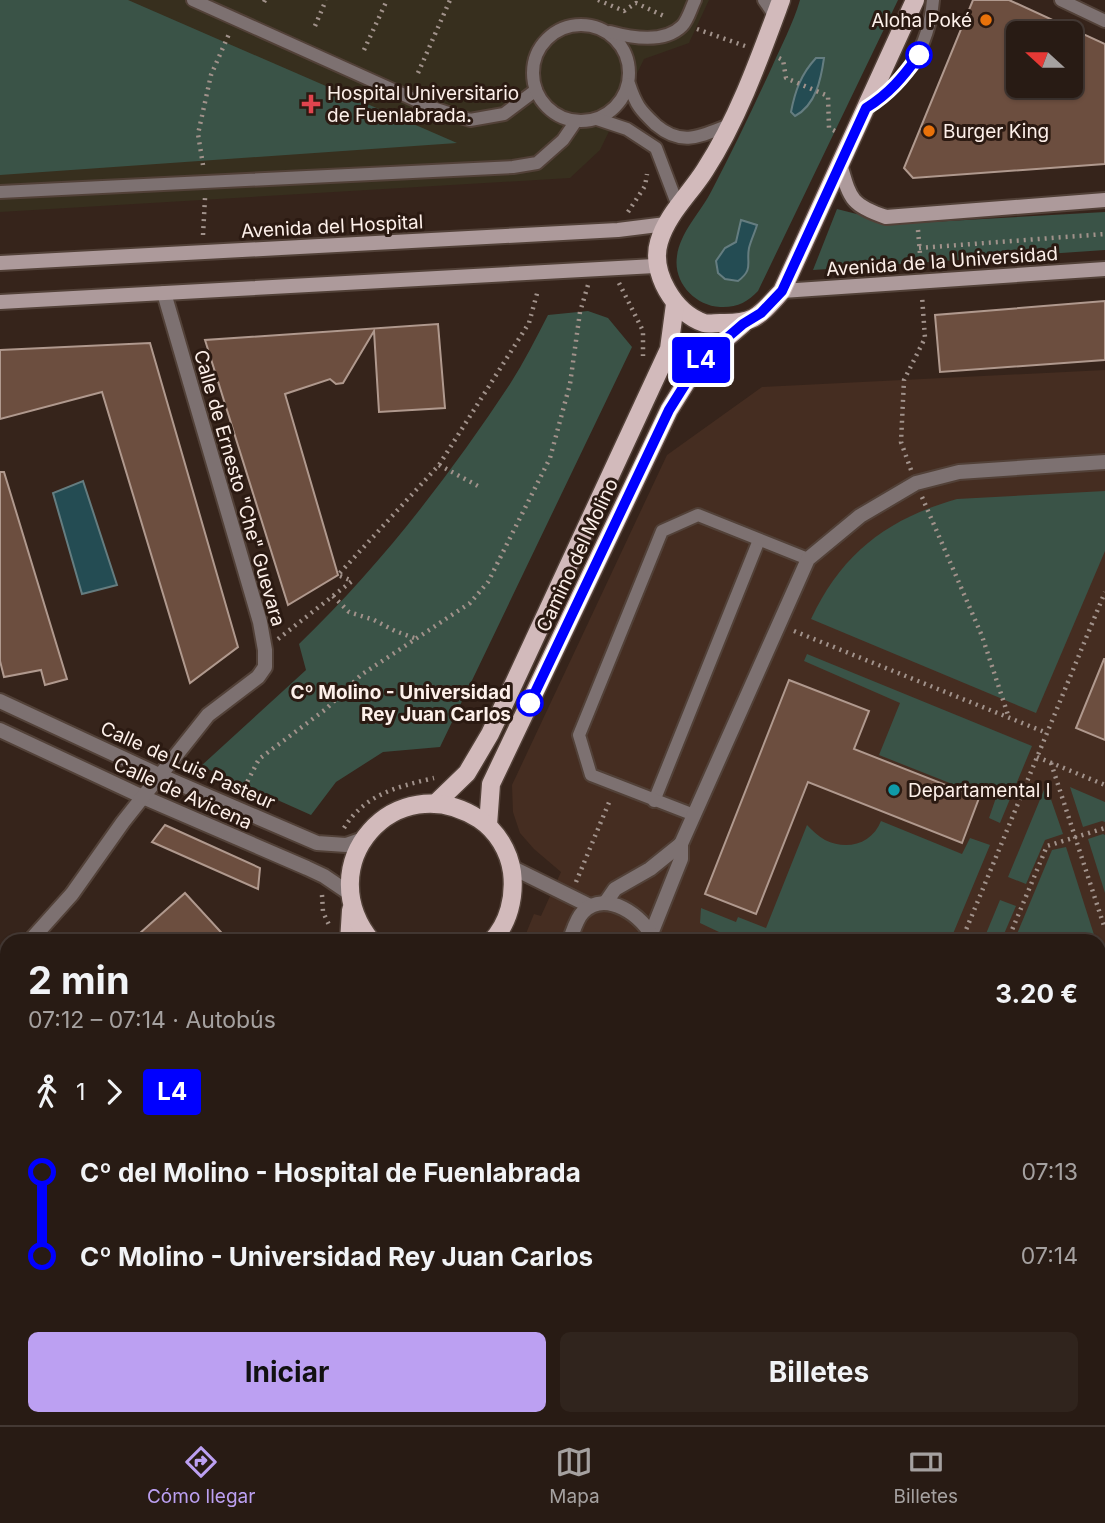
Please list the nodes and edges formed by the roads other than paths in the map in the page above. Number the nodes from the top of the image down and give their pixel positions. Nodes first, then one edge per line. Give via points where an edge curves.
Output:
1 (193, 0) edge
2 (695, 0) edge
3 (764, 0) edge
4 (915, 0) edge
5 (933, 0) edge
6 (1061, 0) edge
7 (778, 8) edge
8 (1105, 21) edge
9 (606, 30) junction
10 (629, 84) junction
11 (536, 90) junction
12 (866, 108) junction
13 (597, 119) junction
14 (576, 121) junction
15 (729, 125) junction
16 (840, 164) junction
17 (0, 192) edge
18 (1105, 200) edge
19 (678, 206) junction
20 (666, 224) junction
21 (0, 263) edge
22 (655, 266) junction
23 (1105, 269) edge
24 (782, 291) junction
25 (164, 293) junction
26 (0, 302) edge
27 (675, 304) junction
28 (743, 324) junction
29 (1105, 462) edge
30 (759, 540) junction
31 (808, 559) junction
32 (0, 701) edge
33 (0, 730) edge
34 (159, 775) junction
35 (143, 797) junction
36 (654, 800) junction
37 (436, 803) junction
38 (694, 816) junction
39 (488, 825) junction
40 (363, 839) junction
41 (681, 844) junction
42 (512, 867) junction
43 (350, 900) junction
44 (606, 902) junction
45 (590, 906) junction
46 (36, 934) edge
47 (349, 934) edge
48 (365, 934) edge
49 (497, 934) edge
50 (572, 934) edge
51 (650, 934) edge
52 (654, 934) edge

1 - 11 lane via 433,108 470,120 504,114
2 - 9 lane via 684,25 670,34 656,38
3 - 7 lane
4 - 12 main road
5 - 12 lane via 919,55 899,82
6 - 8 lane
7 - 15 main road
9 - 10 lane via 621,44 629,63
9 - 11 lane via 587,24 567,26 550,35 535,60
10 - 13 lane via 622,99
10 - 15 lane via 637,108 667,135 700,136
11 - 14 lane via 559,116
12 - 16 main road
13 - 14 lane
13 - 19 lane via 627,129 656,148
14 - 17 lane via 537,163 513,167
15 - 19 main road via 705,170
16 - 18 main road via 850,197 866,211 886,217
16 - 24 main road
19 - 20 main road
20 - 21 main road, Avenida del Hospital
20 - 22 main road
22 - 25 main road
22 - 27 main road
23 - 24 main road, Avenida de la Universidad
24 - 28 main road, Camino del Molino
25 - 26 main road
25 - 34 street, Calle de Ernesto "Che" Guevara via 260,622 265,667 208,715
27 - 28 main road via 704,323
27 - 37 main road, Camino del Molino via 669,349 500,713 467,773
28 - 39 main road, Camino del Molino via 699,362 669,410 491,784
29 - 31 street via 959,472 916,483 860,516
30 - 31 lane
30 - 36 lane
30 - 36 lane via 698,515 662,531 579,736 591,775
31 - 38 street
32 - 34 street, Calle de Luis Pasteur
33 - 35 street, Calle de Avicena
34 - 35 street, Calle de Ernesto "Che" Guevara
34 - 40 street, Calle de Luis Pasteur via 317,843 346,845
35 - 43 street, Calle de Avicena via 324,876
35 - 46 street, Calle de Ernesto "Che" Guevara via 72,894
36 - 38 lane
37 - 39 main road via 464,810
37 - 40 main road via 395,811
38 - 41 street
39 - 42 main road
40 - 43 main road via 349,874
41 - 44 street via 615,890
41 - 52 street via 681,859
42 - 45 street
42 - 49 main road via 511,905
43 - 47 main road
43 - 48 main road
44 - 45 street
44 - 51 street via 640,921
45 - 50 street via 580,914

